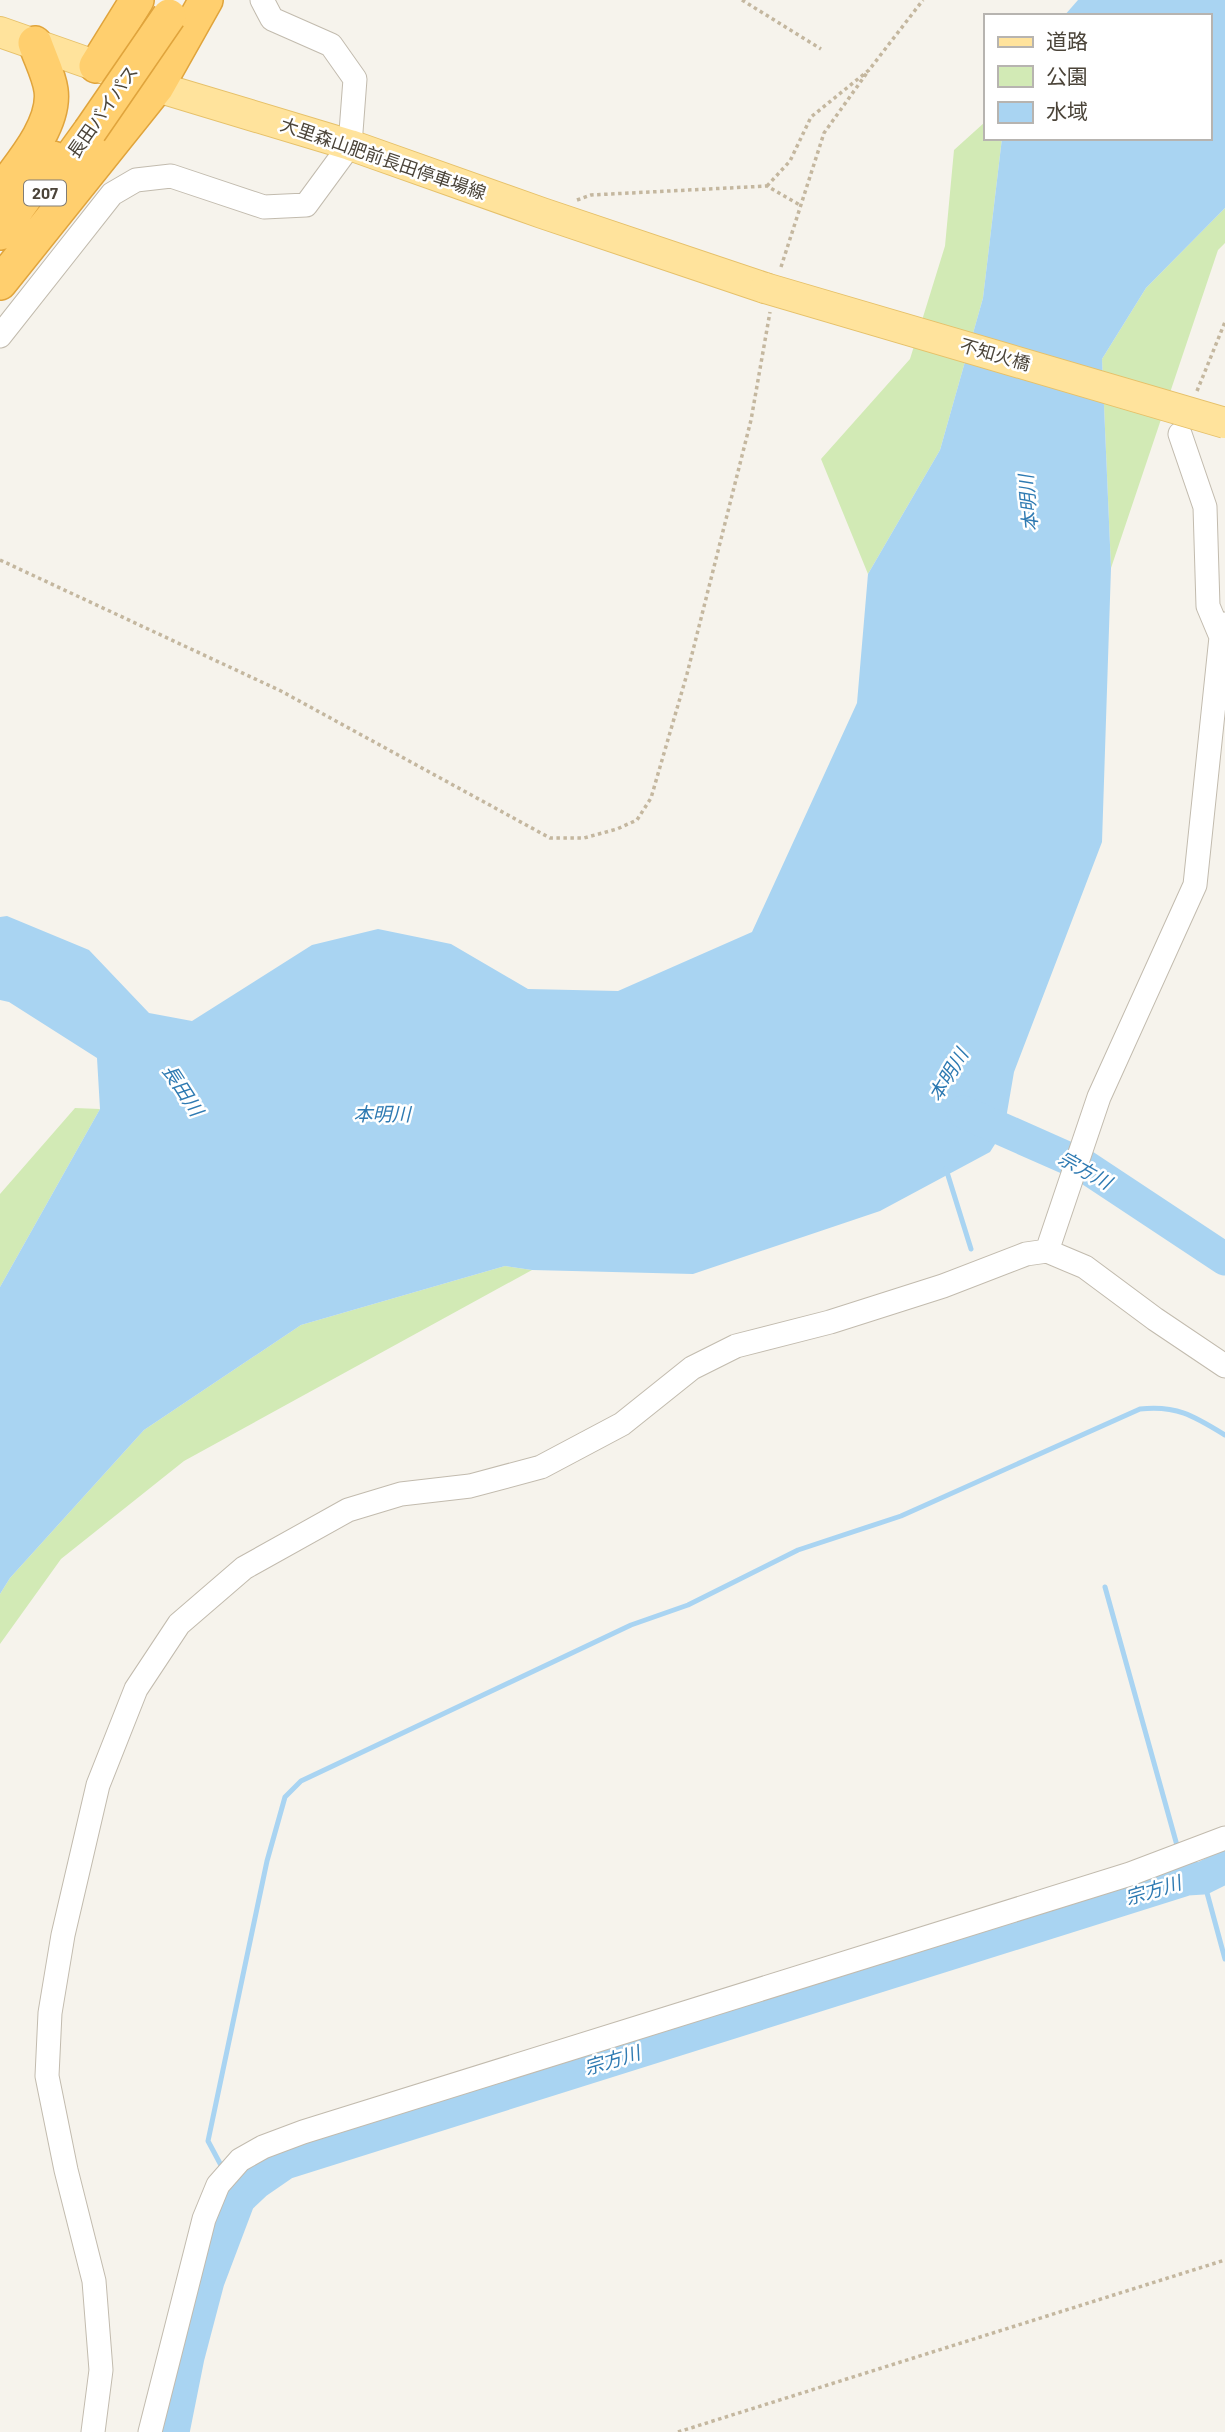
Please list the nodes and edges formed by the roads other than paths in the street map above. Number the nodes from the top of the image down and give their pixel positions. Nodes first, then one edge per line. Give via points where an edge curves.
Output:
1 (206, 0) edge
2 (262, 0) edge
3 (160, 5) edge
4 (0, 32) edge
5 (35, 43) junction
6 (96, 66) junction
7 (157, 87) junction
8 (83, 127) junction
9 (350, 145) junction
10 (0, 191) edge
11 (0, 233) edge
12 (0, 255) edge
13 (0, 283) edge
14 (772, 289) joint
15 (0, 336) edge
16 (1225, 423) edge
17 (1180, 434) dead end
18 (1223, 631) edge
19 (1047, 1251) junction
20 (1225, 1366) edge
21 (1225, 1838) edge
22 (93, 2432) edge
23 (150, 2432) edge

1 - 7 highway
2 - 9 street via 272,19 331,45 355,79
3 - 6 highway
3 - 8 highway, 長田バイパス / 207, bridge
4 - 5 main road, 大里森山肥前長田停車場線
5 - 6 main road, 大里森山肥前長田停車場線
5 - 10 highway via 51,91 49,114 33,147
6 - 7 main road, 大里森山肥前長田停車場線
7 - 9 main road, 大里森山肥前長田停車場線
7 - 13 highway
8 - 11 highway, 長田バイパス / 207
8 - 12 highway, 長田バイパス / 207
9 - 14 main road, 大里森山肥前長田停車場線
9 - 15 street via 306,205 264,207 171,176 136,180 112,194
14 - 16 main road, 不知火橋, bridge
17 - 18 street via 1205,507 1208,606
18 - 19 street via 1195,885 1099,1097
19 - 20 street via 1085,1267
19 - 22 street via 1026,1254 830,1322 736,1346 692,1368 622,1424 541,1467 470,1486 401,1494 348,1510 244,1567 180,1624 136,1689 98,1785 50,2013 47,2076 93,2281 101,2370
21 - 23 street via 1129,1874 263,2147 240,2160 218,2185 204,2219

